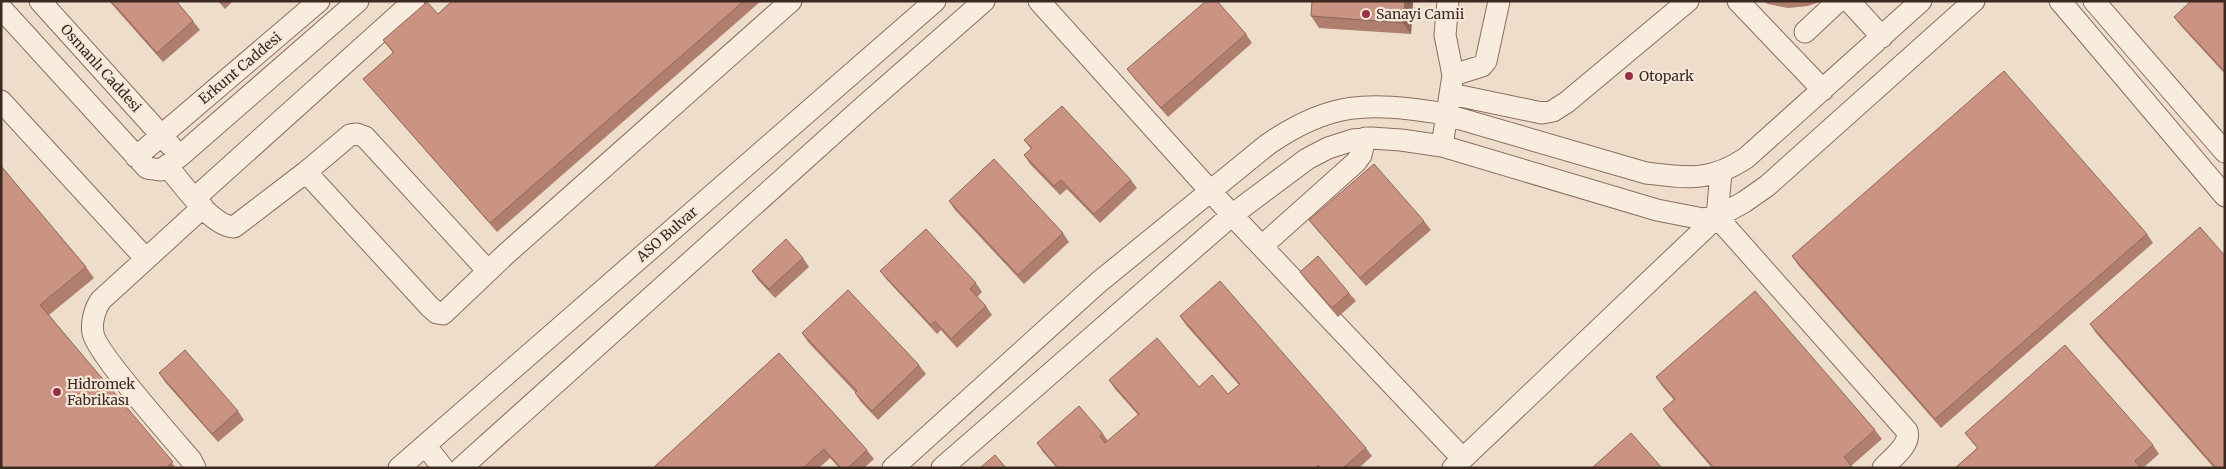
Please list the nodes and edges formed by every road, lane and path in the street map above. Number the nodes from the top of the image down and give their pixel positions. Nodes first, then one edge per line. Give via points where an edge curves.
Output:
1 (40, 1) edge
2 (319, 1) edge
3 (358, 1) edge
4 (414, 1) edge
5 (791, 1) edge
6 (935, 1) edge
7 (984, 1) edge
8 (1039, 1) edge
9 (1448, 1) edge
10 (1499, 1) edge
11 (1688, 1) edge
12 (1738, 1) edge
13 (1838, 1) edge
14 (1849, 1) edge
15 (1921, 1) edge
16 (1974, 1) edge
17 (2060, 1) edge
18 (2094, 1) edge
19 (1, 8) edge
20 (1805, 32) dead end
21 (1882, 37) junction
22 (1452, 84) junction
23 (1823, 90) junction
24 (1, 101) edge
25 (1448, 116) junction
26 (161, 135) junction
27 (1365, 138) junction
28 (1442, 146) junction
29 (2225, 152) edge
30 (136, 157) junction
31 (173, 161) junction
32 (306, 172) junction
33 (1721, 172) junction
34 (1212, 191) junction
35 (2225, 196) edge
36 (199, 202) junction
37 (1232, 215) junction
38 (1717, 217) junction
39 (1262, 246) junction
40 (146, 259) junction
41 (488, 271) junction
42 (425, 445) junction
43 (1458, 463) edge
44 (904, 464) edge
45 (195, 468) edge
46 (399, 468) edge
47 (443, 468) edge
48 (461, 468) edge
49 (942, 468) edge
50 (1883, 468) edge

1 - 26 street, Osmanlı Caddesi
2 - 26 street, Erkunt Caddesi
3 - 31 street
4 - 36 street
5 - 41 street
6 - 42 street, ASO Bulvar
7 - 48 street
8 - 34 street
9 - 22 street via 1446,36
10 - 22 street via 1486,61
11 - 22 street via 1553,111 1542,113
12 - 23 street
13 - 20 street
14 - 21 street
15 - 21 street
16 - 38 street via 1768,186
17 - 35 street
18 - 29 street
19 - 30 street
21 - 23 street
22 - 25 street
23 - 33 street via 1746,158
24 - 40 street
25 - 28 street
25 - 33 street via 1646,173 1703,177
25 - 34 street via 1377,105 1342,109 1280,136
26 - 30 street, Erkunt Caddesi
26 - 31 street, Osmanlı Caddesi
27 - 28 street
27 - 37 street via 1328,148 1307,159
27 - 39 street via 1356,162
28 - 38 street via 1657,210 1703,219
30 - 31 street via 147,168 161,170
31 - 36 street, Osmanlı Caddesi
32 - 36 street, Osmanlı Caddesi via 234,227 225,227
32 - 41 street, Osmanlı Caddesi via 350,135 365,137
32 - 41 street via 437,314 443,314
33 - 38 street
34 - 37 street
34 - 44 street via 1099,282
36 - 40 street
37 - 39 street
37 - 49 street
38 - 43 street
38 - 50 street via 1907,431 1906,444
39 - 43 street
40 - 45 street via 101,300 96,308 93,333 107,358
42 - 46 street, ASO Bulvar
42 - 47 street

